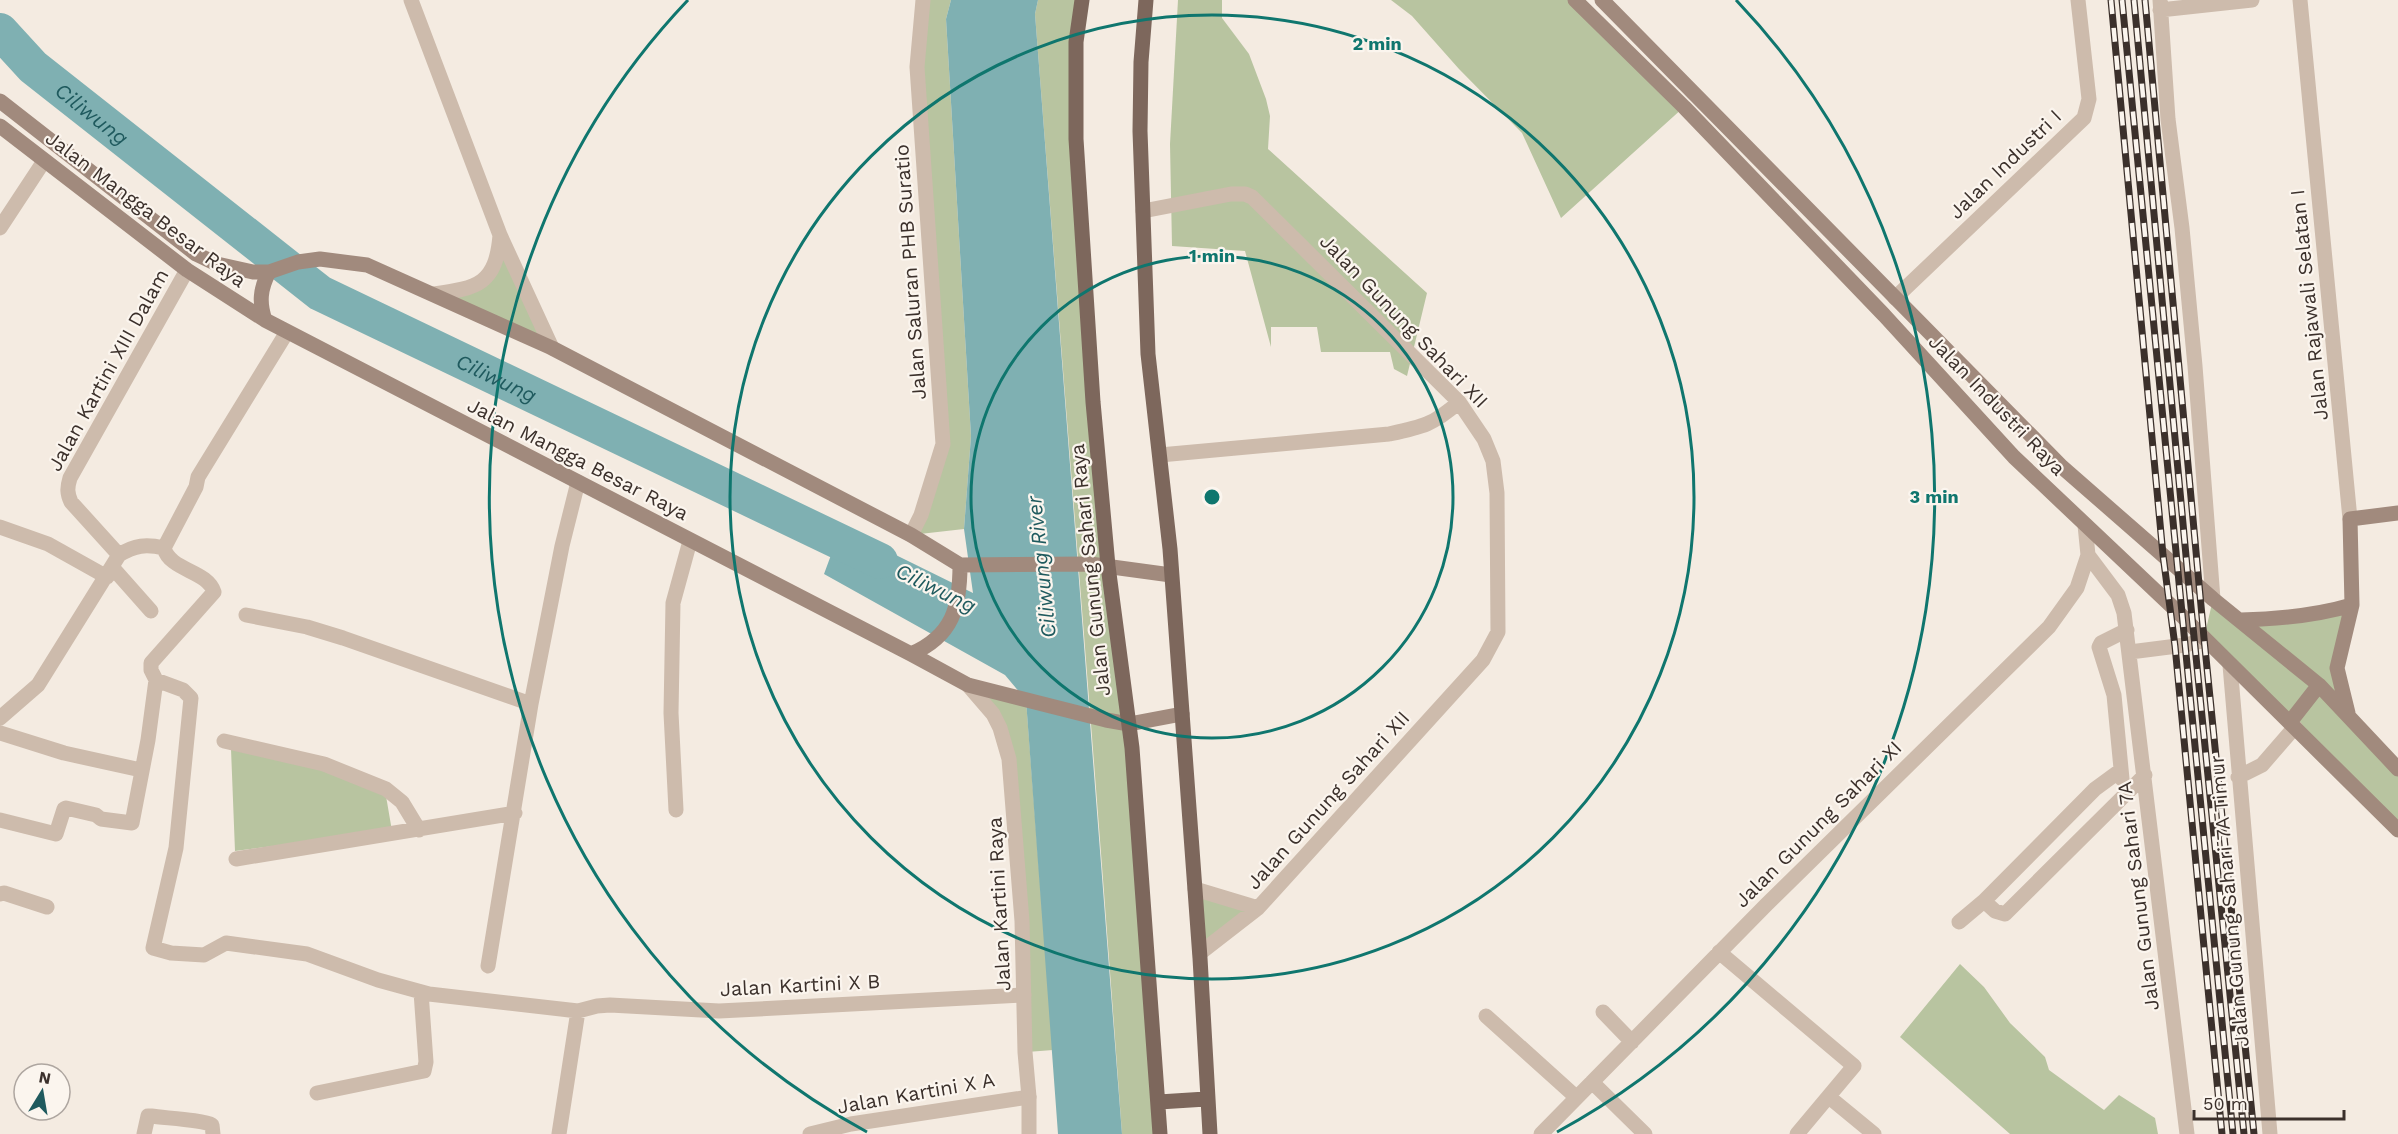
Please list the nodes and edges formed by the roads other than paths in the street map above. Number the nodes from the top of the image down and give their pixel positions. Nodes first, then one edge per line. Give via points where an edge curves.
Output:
1 (411, 0) edge
2 (923, 0) edge
3 (1082, 0) edge
4 (1146, 0) edge
5 (1575, 0) edge
6 (1602, 0) edge
7 (2078, 0) edge
8 (2252, 0) edge
9 (2300, 0) edge
10 (2160, 5) edge
11 (0, 101) edge
12 (0, 126) edge
13 (44, 161) junction
14 (1803, 202) junction
15 (1143, 211) junction
16 (1788, 217) junction
17 (0, 228) edge
18 (500, 235) junction
19 (187, 270) junction
20 (272, 271) junction
21 (434, 294) junction
22 (1895, 298) junction
23 (265, 320) junction
24 (287, 332) junction
25 (552, 348) junction
26 (1459, 402) junction
27 (1160, 455) junction
28 (578, 482) junction
29 (2398, 513) edge
30 (2350, 519) junction
31 (2085, 525) junction
32 (0, 527) edge
33 (911, 535) junction
34 (690, 541) junction
35 (164, 548) junction
36 (2088, 555) junction
37 (953, 560) junction
38 (113, 566) junction
39 (1108, 566) junction
40 (1171, 575) junction
41 (2213, 599) junction
42 (2352, 605) junction
43 (151, 611) dead end
44 (246, 615) dead end
45 (2241, 620) junction
46 (2127, 630) junction
47 (2206, 640) junction
48 (2130, 652) junction
49 (911, 654) junction
50 (2230, 665) junction
51 (156, 680) junction
52 (968, 685) junction
53 (2319, 685) junction
54 (2134, 692) junction
55 (2114, 695) junction
56 (531, 704) junction
57 (1182, 714) junction
58 (2349, 716) junction
59 (0, 718) edge
60 (1129, 724) junction
61 (2292, 724) junction
62 (0, 733) edge
63 (225, 741) dead end
64 (2398, 769) edge
65 (141, 770) junction
66 (2121, 770) junction
67 (2145, 775) junction
68 (2238, 777) junction
69 (2124, 797) junction
70 (676, 810) dead end
71 (515, 813) junction
72 (0, 820) edge
73 (419, 830) junction
74 (2398, 830) edge
75 (236, 860) dead end
76 (1195, 889) junction
77 (0, 894) edge
78 (1984, 901) junction
79 (47, 907) dead end
80 (1258, 908) junction
81 (1959, 922) dead end
82 (1200, 952) junction
83 (1719, 952) junction
84 (488, 966) dead end
85 (422, 992) junction
86 (1024, 995) junction
87 (578, 1011) junction
88 (1603, 1012) dead end
89 (1486, 1016) dead end
90 (1632, 1042) junction
91 (1592, 1082) junction
92 (317, 1093) dead end
93 (1576, 1096) junction
94 (1029, 1097) junction
95 (1829, 1097) junction
96 (1206, 1099) junction
97 (1159, 1102) junction
98 (144, 1134) edge
99 (213, 1134) edge
100 (559, 1134) edge
101 (810, 1134) edge
102 (1029, 1134) edge
103 (1160, 1134) edge
104 (1210, 1134) edge
105 (1541, 1134) edge
106 (1645, 1134) edge
107 (1797, 1134) edge
108 (1874, 1134) edge
109 (2187, 1134) edge
110 (2270, 1134) edge

1 - 18 street
2 - 33 street, Jalan Saluran PHB Suratio via 917,67 943,444 921,516
3 - 39 main road, Jalan Gunung Sahari Raya via 1076,42 1076,139
4 - 15 main road via 1141,62
5 - 16 main road, Jalan Industri Raya
6 - 14 main road, Jalan Industri Raya
7 - 22 street, Jalan Industri I via 2089,99 2084,118
8 - 10 street
9 - 30 street, Jalan Rajawali Selatan I
10 - 41 street
11 - 20 main road, Jalan Mangga Besar Raya via 196,254 217,264 252,272
12 - 13 main road, Jalan Mangga Besar Raya
13 - 17 street
13 - 19 main road, Jalan Mangga Besar Raya
14 - 16 main road
14 - 22 main road, Jalan Industri Raya
15 - 26 street, Jalan Gunung Sahari XII via 1231,194 1252,197
15 - 27 main road via 1148,354
16 - 31 main road, Jalan Industri Raya via 2014,457
18 - 21 street via 491,274 464,290
18 - 25 street
19 - 23 main road, Jalan Mangga Besar Raya
19 - 38 street, Jalan Kartini XIII Dalam via 70,478 71,502
20 - 21 main road, Jalan Mangga Besar Raya via 298,262 341,260 367,265
20 - 23 main road via 263,283 261,296
21 - 25 main road, Jalan Mangga Besar Raya
22 - 41 main road, Jalan Industri Raya via 2062,466
23 - 24 main road, Jalan Mangga Besar Raya
24 - 28 main road, Jalan Mangga Besar Raya
24 - 35 street via 198,477
25 - 33 main road, Jalan Mangga Besar Raya
26 - 27 street via 1439,420 1389,434
26 - 80 street, Jalan Gunung Sahari XII via 1482,435 1493,461 1497,493 1498,632 1483,660
27 - 40 main road
28 - 34 main road, Jalan Mangga Besar Raya
28 - 56 street
29 - 30 main road
30 - 42 main road, Jalan Rajawali Selatan I
31 - 36 street, Jalan Gunung Sahari XI
31 - 47 main road, Jalan Industri Raya
32 - 38 street
33 - 37 main road, Jalan Mangga Besar Raya
34 - 49 main road, Jalan Mangga Besar Raya
34 - 70 street via 673,603 671,713
35 - 38 street via 145,544 131,548
35 - 51 street via 169,559 198,576 214,592 151,663
36 - 46 street, Jalan Gunung Sahari 7A via 2118,595
36 - 83 street, Jalan Gunung Sahari XI via 2077,588 2049,627
37 - 39 main road
37 - 49 main road via 960,585 953,616 935,641
38 - 43 street, Jalan Kartini XIII Dalam
38 - 59 street via 38,685
39 - 40 main road
39 - 60 main road, Jalan Gunung Sahari Raya
40 - 57 main road
41 - 45 main road, Jalan Industri Raya
42 - 45 main road via 2289,618
42 - 58 main road, Jalan Rajawali Selatan I via 2337,668
44 - 56 street via 343,638
45 - 53 main road, Jalan Industri Raya
46 - 48 street, Jalan Gunung Sahari 7A
46 - 55 street via 2106,639 2100,647
47 - 48 street
47 - 50 main road, Jalan Industri Raya
48 - 54 street, Jalan Gunung Sahari 7A
49 - 52 main road, Jalan Mangga Besar Raya
50 - 61 main road, Jalan Industri Raya
50 - 68 street, Jalan Gunung Sahari 7A Timur
51 - 65 street
51 - 85 street via 183,690 191,699 176,848 153,948 204,955 226,943 307,954
52 - 60 main road, Jalan Mangga Besar Raya
52 - 86 street, Jalan Kartini Raya via 993,714 1010,759
53 - 58 main road, Jalan Industri Raya
53 - 61 main road
54 - 55 street
54 - 67 street, Jalan Gunung Sahari 7A
55 - 66 street
56 - 71 street
57 - 60 main road, Jalan Mangga Besar Raya
57 - 76 main road
58 - 64 main road, Jalan Industri Raya
60 - 97 main road, Jalan Gunung Sahari Raya
61 - 68 street via 2262,765
61 - 74 main road, Jalan Industri Raya
62 - 65 street via 64,753
63 - 73 street via 324,764 386,789 402,802
65 - 72 street via 131,824 66,808 56,834
66 - 69 street
66 - 78 street via 2095,789
67 - 69 street
67 - 109 street, Jalan Gunung Sahari 7A
68 - 110 street, Jalan Gunung Sahari 7A Timur
69 - 78 street via 2005,914
71 - 73 street
71 - 84 street
73 - 75 street
76 - 80 street, Jalan Gunung Sahari XII
76 - 82 main road
77 - 79 street
78 - 81 street
80 - 82 street, Jalan Gunung Sahari XII
82 - 96 main road
83 - 90 street, Jalan Gunung Sahari XI
83 - 95 street via 1854,1066
85 - 87 street
85 - 92 street via 424,1071
86 - 87 street, Jalan Kartini X B via 719,1011 610,1005
86 - 94 street, Jalan Kartini Raya
87 - 100 street
88 - 90 street
89 - 93 street
90 - 91 street, Jalan Gunung Sahari XI
91 - 93 street, Jalan Gunung Sahari XI
91 - 106 street
93 - 105 street, Jalan Gunung Sahari XI
94 - 101 street, Jalan Kartini X A via 851,1124
94 - 102 street, Jalan Kartini Raya
95 - 107 street
95 - 108 street
96 - 97 main road
96 - 104 main road
97 - 103 main road, Jalan Gunung Sahari Raya
98 - 99 street via 151,1116 207,1122 212,1125

